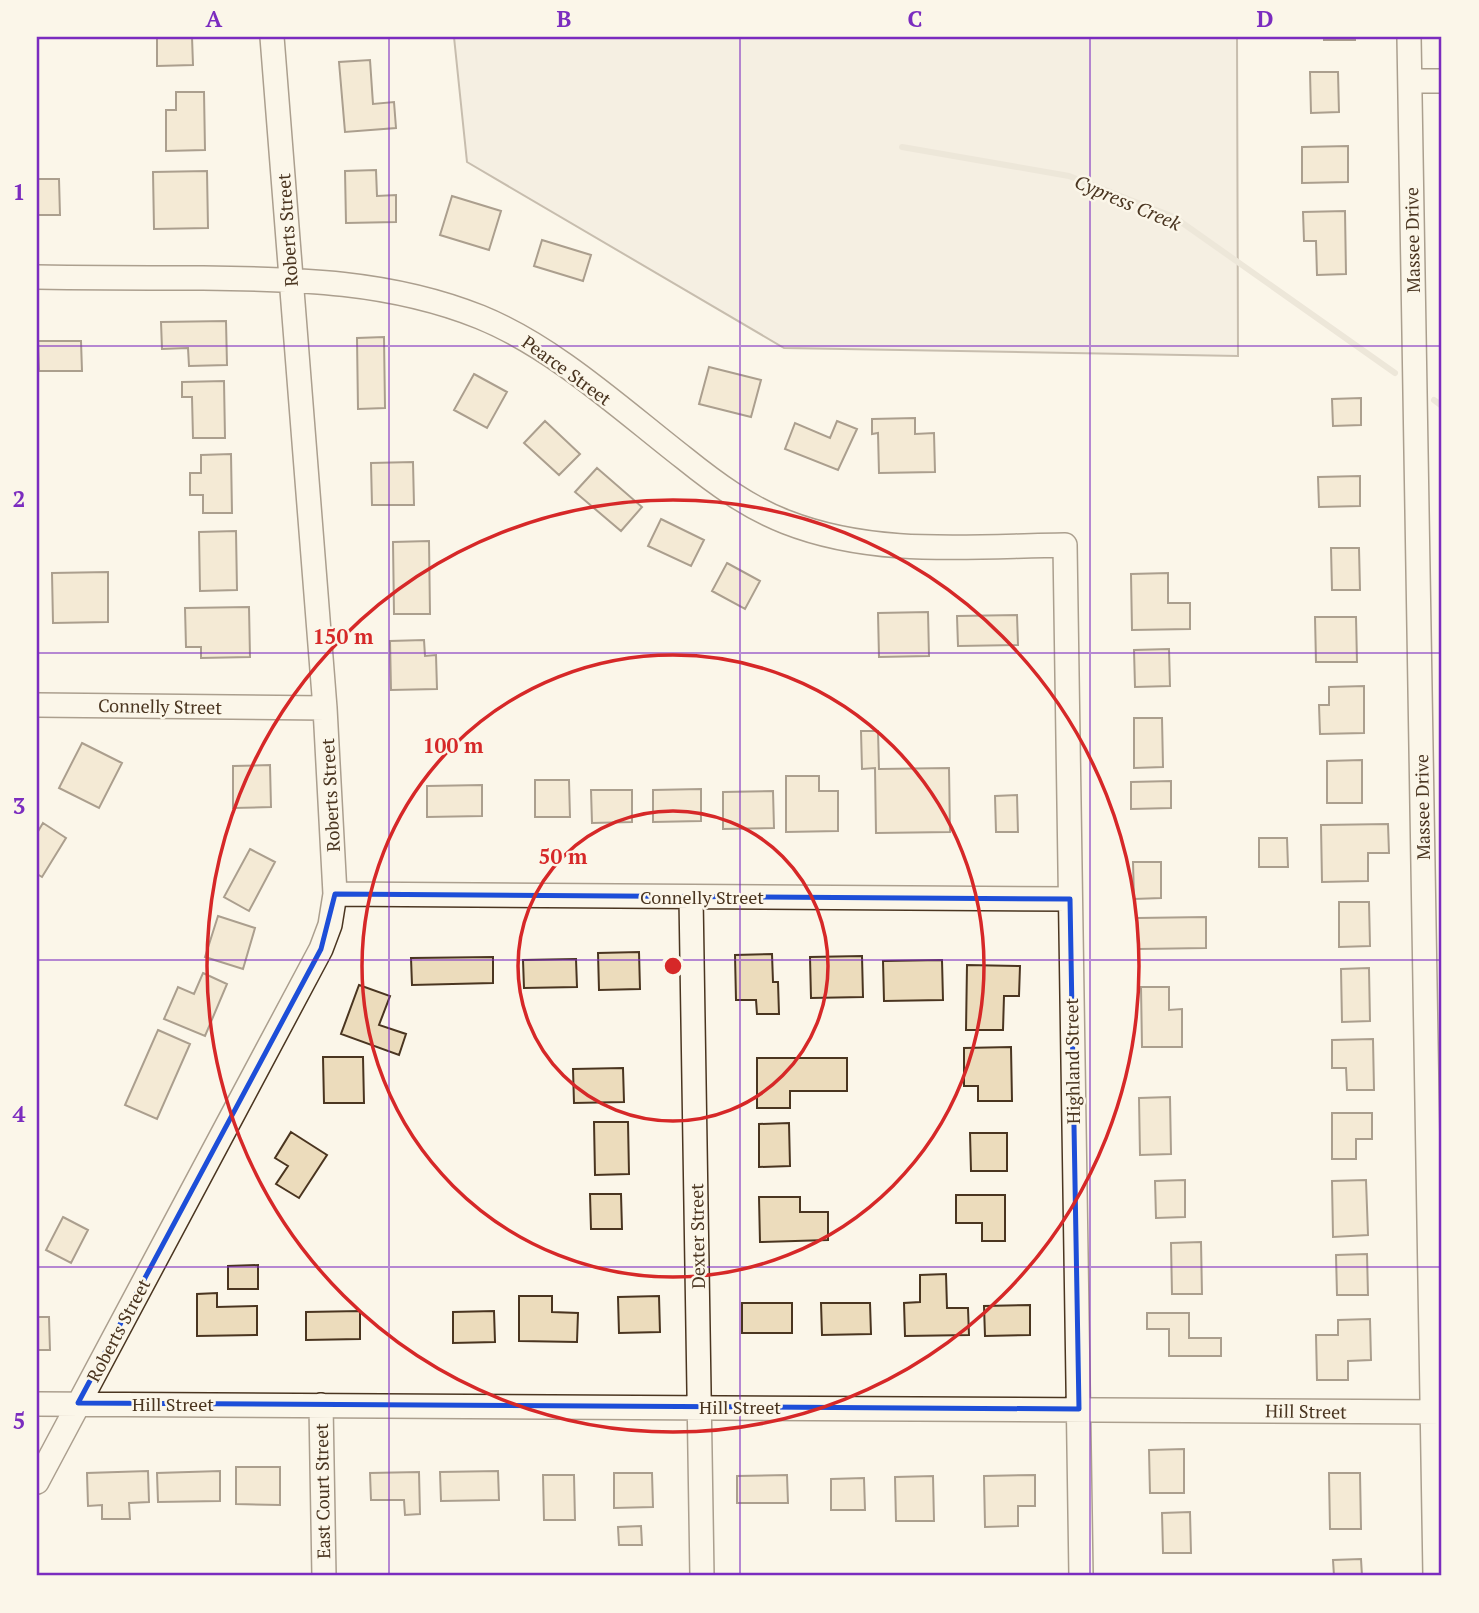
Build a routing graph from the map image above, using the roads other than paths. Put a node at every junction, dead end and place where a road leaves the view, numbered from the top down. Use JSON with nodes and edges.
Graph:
{"nodes":[{"id":1,"x":272,"y":37,"type":"edge"},
{"id":2,"x":1409,"y":37,"type":"edge"},
{"id":3,"x":1410,"y":81,"type":"junction"},
{"id":4,"x":1442,"y":81,"type":"edge"},
{"id":5,"x":37,"y":277,"type":"edge"},
{"id":6,"x":291,"y":279,"type":"junction"},
{"id":7,"x":1065,"y":545,"type":"joint"},
{"id":8,"x":325,"y":708,"type":"junction"},
{"id":9,"x":39,"y":709,"type":"edge"},
{"id":10,"x":335,"y":894,"type":"junction"},
{"id":11,"x":691,"y":897,"type":"junction"},
{"id":12,"x":1070,"y":899,"type":"junction"},
{"id":13,"x":79,"y":1403,"type":"junction"},
{"id":14,"x":37,"y":1404,"type":"edge"},
{"id":15,"x":321,"y":1405,"type":"junction"},
{"id":16,"x":700,"y":1406,"type":"junction"},
{"id":17,"x":1079,"y":1409,"type":"junction"},
{"id":18,"x":1437,"y":1412,"type":"edge"},
{"id":19,"x":37,"y":1482,"type":"edge"},
{"id":20,"x":324,"y":1576,"type":"edge"},
{"id":21,"x":702,"y":1576,"type":"edge"},
{"id":22,"x":1081,"y":1576,"type":"edge"},
{"id":23,"x":1435,"y":1576,"type":"edge"}],
"edges":[{"from":1,"to":6,"type":"street","name":"Roberts Street"},
{"from":2,"to":3,"type":"street","name":"Massee Drive"},
{"from":3,"to":4,"type":"street"},
{"from":3,"to":18,"type":"street","name":"Massee Drive"},
{"from":5,"to":6,"type":"street","name":"Pearce Street"},
{"from":6,"to":7,"type":"street","name":"Pearce Street"},
{"from":6,"to":8,"type":"street","name":"Roberts Street"},
{"from":7,"to":12,"type":"street","name":"Highland Street"},
{"from":8,"to":9,"type":"street","name":"Connelly Street"},
{"from":8,"to":10,"type":"street","name":"Roberts Street"},
{"from":10,"to":11,"type":"street","name":"Connelly Street"},
{"from":10,"to":13,"type":"street","name":"Roberts Street"},
{"from":11,"to":12,"type":"street","name":"Connelly Street"},
{"from":11,"to":16,"type":"street","name":"Dexter Street"},
{"from":12,"to":17,"type":"street","name":"Highland Street"},
{"from":13,"to":14,"type":"street","name":"Hill Street"},
{"from":13,"to":15,"type":"street","name":"Hill Street"},
{"from":13,"to":19,"type":"street","name":"Roberts Street"},
{"from":15,"to":16,"type":"street","name":"Hill Street"},
{"from":15,"to":20,"type":"street","name":"East Court Street"},
{"from":16,"to":17,"type":"street","name":"Hill Street"},
{"from":16,"to":21,"type":"street","name":"Dexter Street"},
{"from":17,"to":18,"type":"street","name":"Hill Street"},
{"from":17,"to":22,"type":"street","name":"Highland Street"},
{"from":18,"to":23,"type":"street","name":"Massee Drive"}]}
